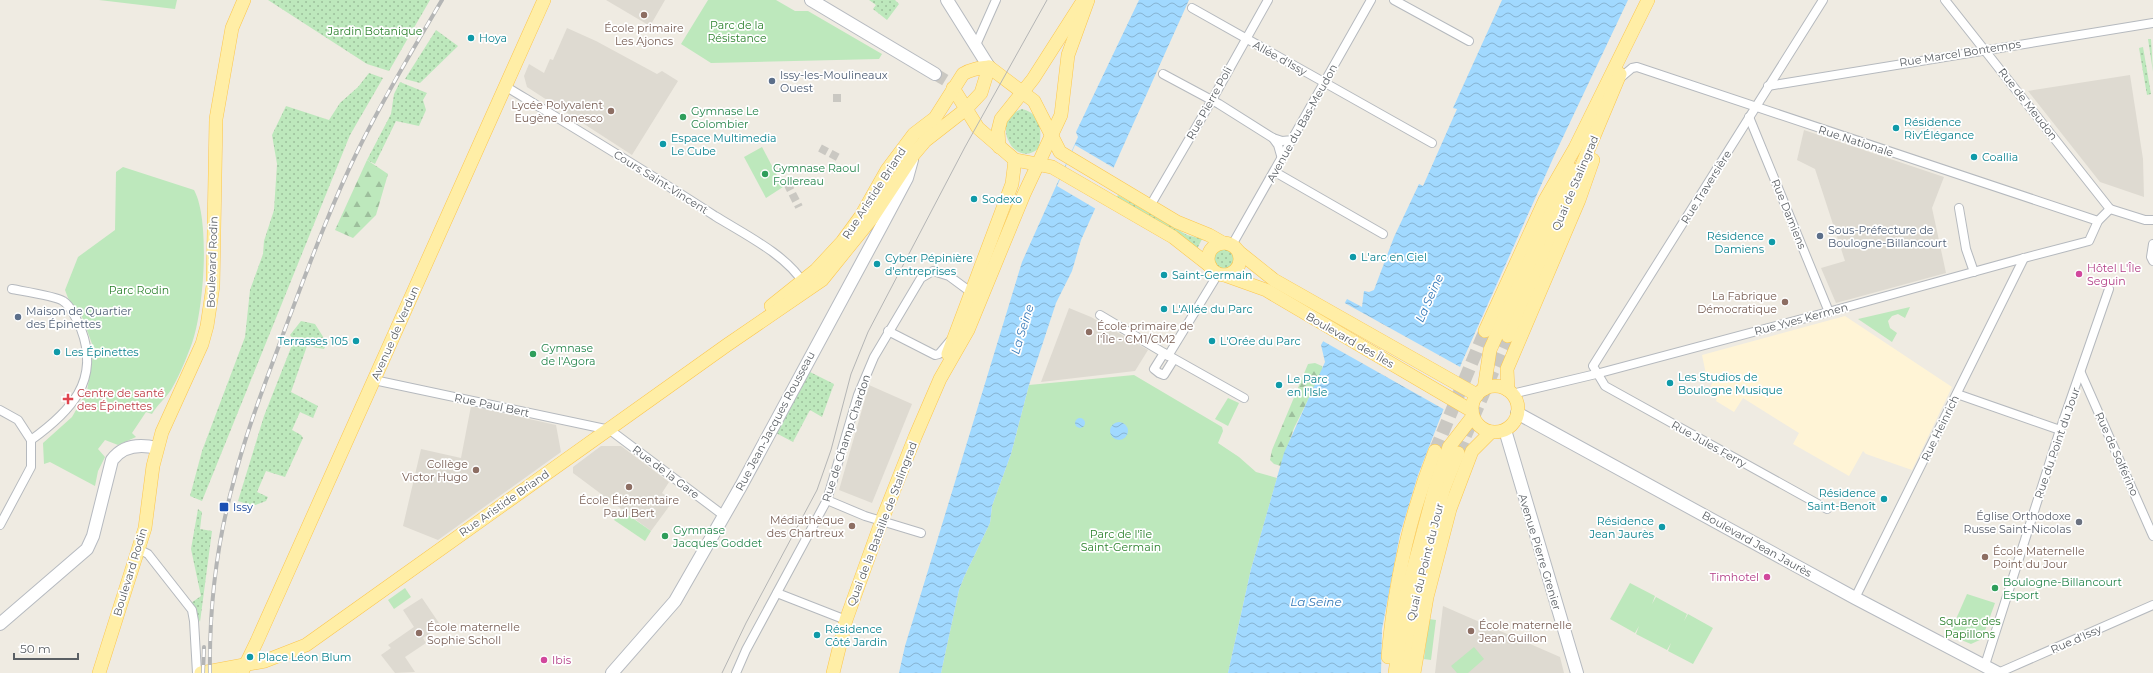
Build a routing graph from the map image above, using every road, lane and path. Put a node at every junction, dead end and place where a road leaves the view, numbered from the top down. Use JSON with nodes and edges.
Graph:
{"nodes":[{"id":1,"x":244,"y":0,"type":"edge"},
{"id":2,"x":253,"y":0,"type":"edge"},
{"id":3,"x":544,"y":0,"type":"edge"},
{"id":4,"x":811,"y":0,"type":"edge"},
{"id":5,"x":947,"y":0,"type":"edge"},
{"id":6,"x":996,"y":0,"type":"edge"},
{"id":7,"x":1083,"y":0,"type":"edge"},
{"id":8,"x":1088,"y":0,"type":"edge"},
{"id":9,"x":1268,"y":0,"type":"edge"},
{"id":10,"x":1371,"y":0,"type":"edge"},
{"id":11,"x":1394,"y":0,"type":"edge"},
{"id":12,"x":1648,"y":0,"type":"edge"},
{"id":13,"x":1823,"y":0,"type":"edge"},
{"id":14,"x":1945,"y":0,"type":"edge"},
{"id":15,"x":1192,"y":8,"type":"dead end"},
{"id":16,"x":2153,"y":23,"type":"edge"},
{"id":17,"x":1634,"y":27,"type":"junction"},
{"id":18,"x":1245,"y":39,"type":"junction"},
{"id":19,"x":1469,"y":40,"type":"dead end"},
{"id":20,"x":976,"y":45,"type":"junction"},
{"id":21,"x":229,"y":49,"type":"junction"},
{"id":22,"x":1984,"y":49,"type":"junction"},
{"id":23,"x":989,"y":67,"type":"junction"},
{"id":24,"x":935,"y":74,"type":"tunnel mouth"},
{"id":25,"x":1163,"y":74,"type":"dead end"},
{"id":26,"x":1618,"y":80,"type":"junction"},
{"id":27,"x":1324,"y":83,"type":"junction"},
{"id":28,"x":505,"y":86,"type":"junction"},
{"id":29,"x":952,"y":86,"type":"junction"},
{"id":30,"x":1768,"y":86,"type":"junction"},
{"id":31,"x":1022,"y":92,"type":"junction"},
{"id":32,"x":1212,"y":100,"type":"junction"},
{"id":33,"x":1755,"y":107,"type":"junction"},
{"id":34,"x":966,"y":109,"type":"junction"},
{"id":35,"x":1749,"y":117,"type":"junction"},
{"id":36,"x":1052,"y":136,"type":"junction"},
{"id":37,"x":1273,"y":138,"type":"junction"},
{"id":38,"x":1293,"y":140,"type":"junction"},
{"id":39,"x":1432,"y":143,"type":"dead end"},
{"id":40,"x":999,"y":147,"type":"junction"},
{"id":41,"x":914,"y":154,"type":"junction"},
{"id":42,"x":1014,"y":160,"type":"junction"},
{"id":43,"x":1282,"y":160,"type":"junction"},
{"id":44,"x":1038,"y":165,"type":"junction"},
{"id":45,"x":1275,"y":172,"type":"junction"},
{"id":46,"x":1150,"y":206,"type":"junction"},
{"id":47,"x":1959,"y":208,"type":"dead end"},
{"id":48,"x":2110,"y":208,"type":"junction"},
{"id":49,"x":2098,"y":220,"type":"junction"},
{"id":50,"x":2153,"y":220,"type":"edge"},
{"id":51,"x":1384,"y":234,"type":"dead end"},
{"id":52,"x":2153,"y":244,"type":"edge"},
{"id":53,"x":1231,"y":246,"type":"junction"},
{"id":54,"x":2024,"y":258,"type":"junction"},
{"id":55,"x":2153,"y":261,"type":"edge"},
{"id":56,"x":1217,"y":272,"type":"junction"},
{"id":57,"x":1974,"y":272,"type":"junction"},
{"id":58,"x":805,"y":286,"type":"junction"},
{"id":59,"x":12,"y":289,"type":"dead end"},
{"id":60,"x":2109,"y":289,"type":"dead end"},
{"id":61,"x":972,"y":292,"type":"junction"},
{"id":62,"x":1829,"y":312,"type":"junction"},
{"id":63,"x":1100,"y":315,"type":"dead end"},
{"id":64,"x":888,"y":331,"type":"junction"},
{"id":65,"x":1502,"y":336,"type":"junction"},
{"id":66,"x":953,"y":337,"type":"junction"},
{"id":67,"x":1169,"y":356,"type":"junction"},
{"id":68,"x":2081,"y":373,"type":"junction"},
{"id":69,"x":1596,"y":374,"type":"junction"},
{"id":70,"x":940,"y":379,"type":"junction"},
{"id":71,"x":374,"y":380,"type":"junction"},
{"id":72,"x":1480,"y":392,"type":"junction"},
{"id":73,"x":1510,"y":392,"type":"junction"},
{"id":74,"x":1957,"y":394,"type":"junction"},
{"id":75,"x":1244,"y":398,"type":"dead end"},
{"id":76,"x":1,"y":412,"type":"edge"},
{"id":77,"x":1472,"y":413,"type":"junction"},
{"id":78,"x":1518,"y":413,"type":"junction"},
{"id":79,"x":610,"y":430,"type":"junction"},
{"id":80,"x":1505,"y":430,"type":"junction"},
{"id":81,"x":2060,"y":430,"type":"junction"},
{"id":82,"x":1491,"y":432,"type":"junction"},
{"id":83,"x":31,"y":440,"type":"junction"},
{"id":84,"x":156,"y":448,"type":"junction"},
{"id":85,"x":1435,"y":451,"type":"tunnel mouth"},
{"id":86,"x":1459,"y":452,"type":"junction"},
{"id":87,"x":827,"y":500,"type":"junction"},
{"id":88,"x":1827,"y":509,"type":"dead end"},
{"id":89,"x":724,"y":515,"type":"junction"},
{"id":90,"x":882,"y":520,"type":"junction"},
{"id":91,"x":0,"y":525,"type":"edge"},
{"id":92,"x":921,"y":533,"type":"dead end"},
{"id":93,"x":2153,"y":536,"type":"edge"},
{"id":94,"x":138,"y":549,"type":"junction"},
{"id":95,"x":777,"y":593,"type":"junction"},
{"id":96,"x":1855,"y":598,"type":"junction"},
{"id":97,"x":2153,"y":605,"type":"edge"},
{"id":98,"x":846,"y":620,"type":"junction"},
{"id":99,"x":0,"y":624,"type":"edge"},
{"id":100,"x":241,"y":670,"type":"edge"},
{"id":101,"x":223,"y":671,"type":"edge"},
{"id":102,"x":1992,"y":671,"type":"edge"},
{"id":103,"x":99,"y":673,"type":"edge"},
{"id":104,"x":197,"y":673,"type":"edge"},
{"id":105,"x":201,"y":673,"type":"edge"},
{"id":106,"x":612,"y":673,"type":"edge"},
{"id":107,"x":736,"y":673,"type":"edge"},
{"id":108,"x":833,"y":673,"type":"edge"},
{"id":109,"x":1387,"y":673,"type":"edge"},
{"id":110,"x":1395,"y":673,"type":"edge"},
{"id":111,"x":1404,"y":673,"type":"edge"},
{"id":112,"x":1414,"y":673,"type":"edge"},
{"id":113,"x":1577,"y":673,"type":"edge"}],
"edges":[{"from":1,"to":21,"type":"main road","name":"Boulevard Rodin"},
{"from":2,"to":21,"type":"main road","name":"Boulevard Rodin"},
{"from":3,"to":28,"type":"main road","name":"Avenue de Verdun"},
{"from":4,"to":24,"type":"street"},
{"from":5,"to":20,"type":"street"},
{"from":6,"to":20,"type":"street"},
{"from":7,"to":31,"type":"main road"},
{"from":8,"to":36,"type":"main road"},
{"from":9,"to":18,"type":"street","name":"Rue Pierre Poli"},
{"from":10,"to":27,"type":"street","name":"Avenue du Bas-Meudon"},
{"from":11,"to":19,"type":"street"},
{"from":12,"to":17,"type":"main road","name":"Quai de Stalingrad"},
{"from":13,"to":30,"type":"street","name":"Rue Traversière"},
{"from":14,"to":22,"type":"street","name":"Rue de Meudon"},
{"from":15,"to":18,"type":"street","name":"Allée d'Issy"},
{"from":16,"to":22,"type":"street","name":"Rue Marcel Bontemps"},
{"from":17,"to":26,"type":"main road","name":"Quai de Stalingrad"},
{"from":17,"to":65,"type":"main road","name":"Quai de Stalingrad"},
{"from":18,"to":27,"type":"street","name":"Allée d'Issy"},
{"from":18,"to":32,"type":"street","name":"Rue Pierre Poli"},
{"from":20,"to":23,"type":"street"},
{"from":21,"to":84,"type":"main road","name":"Boulevard Rodin"},
{"from":22,"to":30,"type":"street","name":"Rue Marcel Bontemps"},
{"from":22,"to":48,"type":"street","name":"Rue de Meudon"},
{"from":23,"to":29,"type":"main road","name":"Rue Aristide Briand"},
{"from":23,"to":31,"type":"main road"},
{"from":23,"to":34,"type":"main road","name":"Rue Aristide Briand"},
{"from":25,"to":32,"type":"street"},
{"from":26,"to":33,"type":"street","name":"Rue Nationale"},
{"from":26,"to":65,"type":"main road","name":"Quai de Stalingrad"},
{"from":27,"to":38,"type":"street","name":"Avenue du Bas-Meudon"},
{"from":27,"to":39,"type":"street","name":"Allée d'Issy"},
{"from":28,"to":58,"type":"street","name":"Cours Saint-Vincent"},
{"from":28,"to":71,"type":"main road","name":"Avenue de Verdun"},
{"from":29,"to":34,"type":"main road"},
{"from":29,"to":58,"type":"main road","name":"Rue Aristide Briand"},
{"from":30,"to":33,"type":"street","name":"Rue Traversière"},
{"from":31,"to":36,"type":"main road"},
{"from":31,"to":40,"type":"main road"},
{"from":32,"to":37,"type":"street"},
{"from":32,"to":46,"type":"street","name":"Rue Pierre Poli"},
{"from":33,"to":35,"type":"street","name":"Rue Traversière"},
{"from":33,"to":49,"type":"street","name":"Rue Nationale"},
{"from":34,"to":40,"type":"main road"},
{"from":34,"to":41,"type":"main road","name":"Rue Aristide Briand"},
{"from":35,"to":62,"type":"street","name":"Rue Damiens"},
{"from":35,"to":69,"type":"street","name":"Rue Traversière"},
{"from":36,"to":44,"type":"main road"},
{"from":36,"to":46,"type":"main road","name":"Boulevard des Îles"},
{"from":37,"to":38,"type":"street"},
{"from":37,"to":43,"type":"street"},
{"from":38,"to":43,"type":"street","name":"Avenue du Bas-Meudon"},
{"from":40,"to":42,"type":"main road"},
{"from":41,"to":58,"type":"main road","name":"Rue Aristide Briand"},
{"from":41,"to":89,"type":"street","name":"Rue Jean-Jacques Rousseau"},
{"from":42,"to":44,"type":"main road"},
{"from":42,"to":61,"type":"main road","name":"Quai de la Bataille de Stalingrad"},
{"from":43,"to":45,"type":"street","name":"Avenue du Bas-Meudon"},
{"from":44,"to":56,"type":"main road","name":"Boulevard des Îles"},
{"from":44,"to":70,"type":"main road","name":"Quai de la Bataille de Stalingrad"},
{"from":45,"to":51,"type":"street"},
{"from":45,"to":53,"type":"street","name":"Avenue du Bas-Meudon"},
{"from":46,"to":53,"type":"main road","name":"Boulevard des Îles"},
{"from":47,"to":57,"type":"street"},
{"from":48,"to":49,"type":"street"},
{"from":48,"to":50,"type":"street"},
{"from":49,"to":54,"type":"street","name":"Rue Yves Kermen"},
{"from":52,"to":55,"type":"street"},
{"from":53,"to":56,"type":"main road"},
{"from":53,"to":56,"type":"main road"},
{"from":53,"to":72,"type":"main road","name":"Boulevard des Îles"},
{"from":54,"to":57,"type":"street","name":"Rue Yves Kermen"},
{"from":54,"to":74,"type":"street","name":"Rue Heinrich"},
{"from":56,"to":67,"type":"street"},
{"from":56,"to":77,"type":"main road","name":"Boulevard des Îles"},
{"from":57,"to":62,"type":"street","name":"Rue Yves Kermen"},
{"from":58,"to":79,"type":"main road","name":"Rue Aristide Briand"},
{"from":59,"to":83,"type":"street"},
{"from":60,"to":68,"type":"street","name":"Rue du Point du Jour"},
{"from":61,"to":64,"type":"street","name":"Rue de Champ Chardon"},
{"from":61,"to":66,"type":"main road","name":"Quai de la Bataille de Stalingrad"},
{"from":62,"to":69,"type":"street","name":"Rue Yves Kermen"},
{"from":63,"to":67,"type":"street"},
{"from":64,"to":66,"type":"street"},
{"from":64,"to":87,"type":"street","name":"Rue de Champ Chardon"},
{"from":65,"to":72,"type":"main road"},
{"from":65,"to":73,"type":"main road"},
{"from":66,"to":70,"type":"main road","name":"Quai de la Bataille de Stalingrad"},
{"from":67,"to":75,"type":"street"},
{"from":68,"to":81,"type":"street","name":"Rue du Point du Jour"},
{"from":68,"to":93,"type":"street","name":"Rue de Solférino"},
{"from":69,"to":73,"type":"street","name":"Rue Yves Kermen"},
{"from":69,"to":88,"type":"street","name":"Rue Jules Ferry"},
{"from":70,"to":90,"type":"main road","name":"Quai de la Bataille de Stalingrad"},
{"from":71,"to":79,"type":"street","name":"Rue Paul Bert"},
{"from":71,"to":100,"type":"main road","name":"Avenue de Verdun"},
{"from":72,"to":73,"type":"main road"},
{"from":72,"to":77,"type":"main road"},
{"from":73,"to":78,"type":"main road"},
{"from":74,"to":81,"type":"street"},
{"from":74,"to":96,"type":"street","name":"Rue Heinrich"},
{"from":76,"to":83,"type":"street"},
{"from":77,"to":82,"type":"main road"},
{"from":77,"to":86,"type":"main road"},
{"from":78,"to":80,"type":"main road"},
{"from":78,"to":96,"type":"street","name":"Boulevard Jean Jaurès"},
{"from":79,"to":89,"type":"street","name":"Rue de la Gare"},
{"from":79,"to":100,"type":"main road","name":"Rue Aristide Briand"},
{"from":80,"to":82,"type":"main road"},
{"from":80,"to":113,"type":"street","name":"Avenue Pierre Grenier"},
{"from":81,"to":102,"type":"street","name":"Rue du Point du Jour"},
{"from":82,"to":86,"type":"main road"},
{"from":83,"to":91,"type":"street"},
{"from":84,"to":94,"type":"main road","name":"Boulevard Rodin"},
{"from":84,"to":99,"type":"street"},
{"from":85,"to":109,"type":"main road"},
{"from":86,"to":110,"type":"main road"},
{"from":86,"to":111,"type":"main road","name":"Quai du Point du Jour"},
{"from":86,"to":112,"type":"main road"},
{"from":87,"to":90,"type":"street"},
{"from":87,"to":95,"type":"street","name":"Rue de Champ Chardon"},
{"from":89,"to":106,"type":"street","name":"Rue Jean-Jacques Rousseau"},
{"from":90,"to":92,"type":"street"},
{"from":90,"to":98,"type":"main road","name":"Quai de la Bataille de Stalingrad"},
{"from":94,"to":103,"type":"main road","name":"Boulevard Rodin"},
{"from":94,"to":104,"type":"street"},
{"from":95,"to":98,"type":"street"},
{"from":95,"to":107,"type":"street","name":"Rue de Champ Chardon"},
{"from":96,"to":102,"type":"street","name":"Boulevard Jean Jaurès"},
{"from":97,"to":102,"type":"street","name":"Rue d'Issy"},
{"from":98,"to":108,"type":"main road","name":"Quai de la Bataille de Stalingrad"},
{"from":100,"to":101,"type":"main road","name":"Rue Aristide Briand"},
{"from":101,"to":105,"type":"main road","name":"Rue Aristide Briand"}]}
